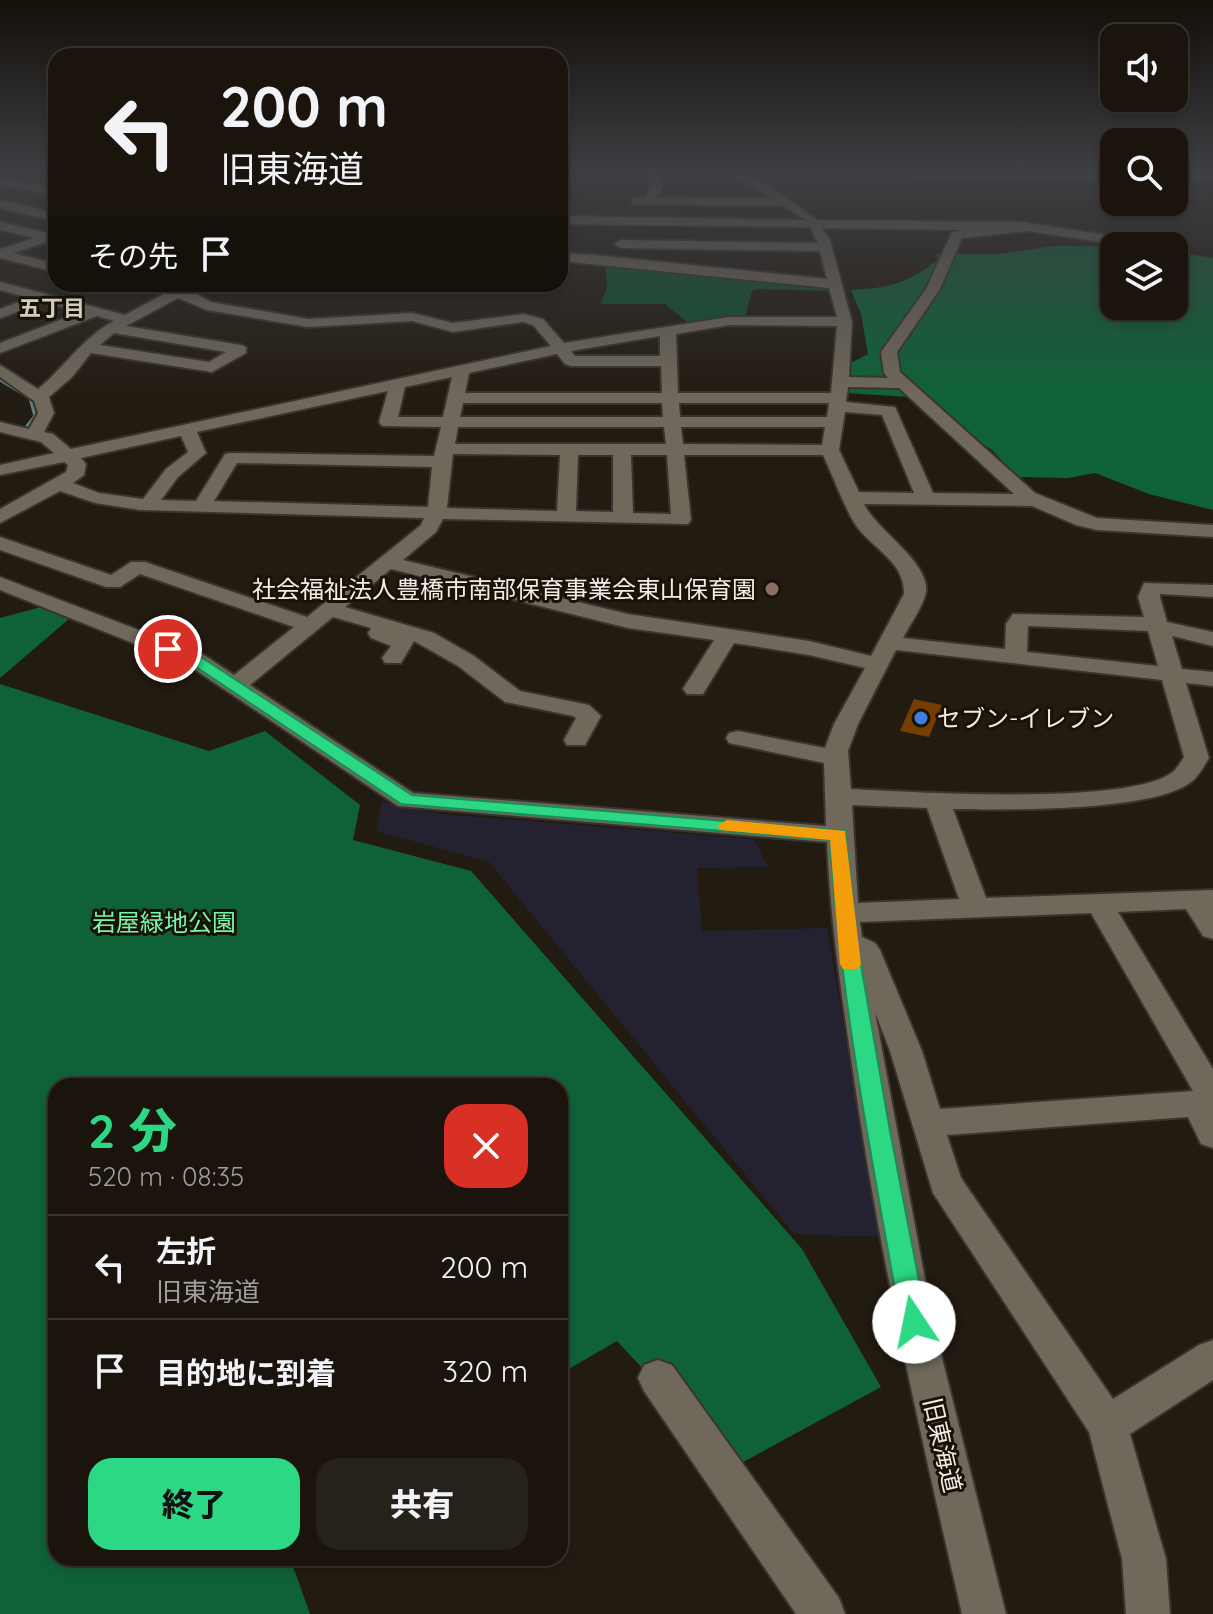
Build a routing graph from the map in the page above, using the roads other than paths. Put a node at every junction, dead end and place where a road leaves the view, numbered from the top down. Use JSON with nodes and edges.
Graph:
{"nodes":[{"id":1,"x":24,"y":246,"type":"edge"},
{"id":2,"x":621,"y":246,"type":"edge"},
{"id":3,"x":780,"y":246,"type":"edge"},
{"id":4,"x":952,"y":246,"type":"edge"},
{"id":5,"x":826,"y":247,"type":"joint"},
{"id":6,"x":0,"y":254,"type":"edge"},
{"id":7,"x":568,"y":258,"type":"edge"},
{"id":8,"x":620,"y":262,"type":"junction"},
{"id":9,"x":48,"y":266,"type":"edge"},
{"id":10,"x":835,"y":284,"type":"junction"},
{"id":11,"x":0,"y":286,"type":"edge"},
{"id":12,"x":178,"y":292,"type":"joint"},
{"id":13,"x":44,"y":298,"type":"junction"},
{"id":14,"x":97,"y":311,"type":"junction"},
{"id":15,"x":0,"y":314,"type":"edge"},
{"id":16,"x":845,"y":322,"type":"junction"},
{"id":17,"x":118,"y":323,"type":"junction"},
{"id":18,"x":668,"y":330,"type":"junction"},
{"id":19,"x":28,"y":337,"type":"junction"},
{"id":20,"x":0,"y":348,"type":"edge"},
{"id":21,"x":74,"y":348,"type":"junction"},
{"id":22,"x":559,"y":349,"type":"junction"},
{"id":23,"x":667,"y":361,"type":"junction"},
{"id":24,"x":0,"y":370,"type":"edge"},
{"id":25,"x":398,"y":383,"type":"junction"},
{"id":26,"x":900,"y":383,"type":"junction"},
{"id":27,"x":459,"y":384,"type":"junction"},
{"id":28,"x":0,"y":390,"type":"edge"},
{"id":29,"x":668,"y":391,"type":"junction"},
{"id":30,"x":39,"y":397,"type":"junction"},
{"id":31,"x":837,"y":399,"type":"junction"},
{"id":32,"x":13,"y":419,"type":"edge"},
{"id":33,"x":673,"y":422,"type":"junction"},
{"id":34,"x":451,"y":423,"type":"junction"},
{"id":35,"x":187,"y":428,"type":"junction"},
{"id":36,"x":34,"y":435,"type":"junction"},
{"id":37,"x":569,"y":449,"type":"junction"},
{"id":38,"x":622,"y":449,"type":"junction"},
{"id":39,"x":677,"y":449,"type":"junction"},
{"id":40,"x":830,"y":450,"type":"junction"},
{"id":41,"x":67,"y":453,"type":"junction"},
{"id":42,"x":444,"y":456,"type":"junction"},
{"id":43,"x":0,"y":470,"type":"edge"},
{"id":44,"x":62,"y":485,"type":"junction"},
{"id":45,"x":852,"y":498,"type":"junction"},
{"id":46,"x":926,"y":499,"type":"junction"},
{"id":47,"x":1034,"y":500,"type":"junction"},
{"id":48,"x":152,"y":505,"type":"junction"},
{"id":49,"x":202,"y":506,"type":"junction"},
{"id":50,"x":437,"y":511,"type":"junction"},
{"id":51,"x":566,"y":516,"type":"junction"},
{"id":52,"x":0,"y":517,"type":"edge"},
{"id":53,"x":623,"y":518,"type":"junction"},
{"id":54,"x":1213,"y":531,"type":"edge"},
{"id":55,"x":0,"y":543,"type":"edge"},
{"id":56,"x":387,"y":562,"type":"junction"},
{"id":57,"x":0,"y":583,"type":"edge"},
{"id":58,"x":1213,"y":591,"type":"edge"},
{"id":59,"x":320,"y":616,"type":"junction"},
{"id":60,"x":1157,"y":627,"type":"junction"},
{"id":61,"x":728,"y":636,"type":"junction"},
{"id":62,"x":1213,"y":639,"type":"edge"},
{"id":63,"x":889,"y":643,"type":"junction"},
{"id":64,"x":393,"y":658,"type":"dead end"},
{"id":65,"x":1016,"y":658,"type":"junction"},
{"id":66,"x":878,"y":664,"type":"junction"},
{"id":67,"x":1170,"y":674,"type":"junction"},
{"id":68,"x":1213,"y":679,"type":"edge"},
{"id":69,"x":235,"y":686,"type":"junction"},
{"id":70,"x":695,"y":689,"type":"dead end"},
{"id":71,"x":738,"y":738,"type":"dead end"},
{"id":72,"x":576,"y":740,"type":"dead end"},
{"id":73,"x":836,"y":758,"type":"junction"},
{"id":74,"x":1205,"y":759,"type":"edge"},
{"id":75,"x":838,"y":796,"type":"junction"},
{"id":76,"x":937,"y":800,"type":"junction"},
{"id":77,"x":839,"y":835,"type":"junction"},
{"id":78,"x":1203,"y":899,"type":"edge"},
{"id":79,"x":1100,"y":905,"type":"junction"},
{"id":80,"x":976,"y":908,"type":"junction"},
{"id":81,"x":845,"y":928,"type":"junction"},
{"id":82,"x":1213,"y":929,"type":"edge"},
{"id":83,"x":1208,"y":1101,"type":"edge"},
{"id":84,"x":927,"y":1123,"type":"junction"},
{"id":85,"x":1213,"y":1135,"type":"edge"},
{"id":86,"x":1213,"y":1358,"type":"edge"},
{"id":87,"x":658,"y":1378,"type":"dead end"},
{"id":88,"x":1107,"y":1426,"type":"junction"},
{"id":89,"x":823,"y":1614,"type":"edge"},
{"id":90,"x":984,"y":1614,"type":"edge"},
{"id":91,"x":1148,"y":1614,"type":"edge"}],
"edges":[{"from":1,"to":6,"type":"street"},
{"from":2,"to":8,"type":"street"},
{"from":3,"to":5,"type":"street"},
{"from":4,"to":26,"type":"street"},
{"from":5,"to":10,"type":"street"},
{"from":6,"to":9,"type":"street"},
{"from":7,"to":8,"type":"street"},
{"from":8,"to":10,"type":"street"},
{"from":10,"to":16,"type":"street"},
{"from":11,"to":13,"type":"street"},
{"from":12,"to":17,"type":"street"},
{"from":12,"to":22,"type":"street"},
{"from":13,"to":14,"type":"street"},
{"from":13,"to":15,"type":"street"},
{"from":14,"to":17,"type":"street"},
{"from":14,"to":19,"type":"street"},
{"from":16,"to":18,"type":"street"},
{"from":16,"to":31,"type":"street"},
{"from":17,"to":21,"type":"street"},
{"from":17,"to":21,"type":"street"},
{"from":18,"to":22,"type":"street"},
{"from":18,"to":23,"type":"street"},
{"from":19,"to":20,"type":"street"},
{"from":19,"to":21,"type":"street"},
{"from":21,"to":30,"type":"street"},
{"from":22,"to":23,"type":"street"},
{"from":22,"to":27,"type":"street"},
{"from":23,"to":29,"type":"street"},
{"from":24,"to":30,"type":"street"},
{"from":25,"to":27,"type":"street"},
{"from":25,"to":34,"type":"street"},
{"from":25,"to":35,"type":"street"},
{"from":26,"to":31,"type":"street"},
{"from":26,"to":47,"type":"street"},
{"from":27,"to":29,"type":"street"},
{"from":27,"to":34,"type":"street"},
{"from":28,"to":32,"type":"street"},
{"from":29,"to":31,"type":"street"},
{"from":29,"to":33,"type":"street"},
{"from":30,"to":36,"type":"street"},
{"from":31,"to":33,"type":"street"},
{"from":31,"to":40,"type":"street"},
{"from":31,"to":46,"type":"street"},
{"from":32,"to":36,"type":"street"},
{"from":33,"to":34,"type":"street"},
{"from":33,"to":39,"type":"street"},
{"from":34,"to":42,"type":"street"},
{"from":35,"to":41,"type":"street"},
{"from":35,"to":48,"type":"street"},
{"from":36,"to":41,"type":"street"},
{"from":37,"to":38,"type":"street"},
{"from":37,"to":42,"type":"street"},
{"from":37,"to":51,"type":"street"},
{"from":38,"to":39,"type":"street"},
{"from":38,"to":53,"type":"street"},
{"from":39,"to":40,"type":"street"},
{"from":39,"to":53,"type":"street"},
{"from":40,"to":45,"type":"street"},
{"from":41,"to":43,"type":"street"},
{"from":41,"to":44,"type":"street"},
{"from":42,"to":49,"type":"street"},
{"from":42,"to":50,"type":"street"},
{"from":44,"to":48,"type":"street"},
{"from":44,"to":52,"type":"street"},
{"from":45,"to":46,"type":"street"},
{"from":45,"to":63,"type":"street"},
{"from":46,"to":47,"type":"street"},
{"from":47,"to":54,"type":"street"},
{"from":48,"to":49,"type":"street"},
{"from":49,"to":50,"type":"street"},
{"from":50,"to":51,"type":"street"},
{"from":50,"to":56,"type":"street"},
{"from":51,"to":53,"type":"street"},
{"from":55,"to":59,"type":"street"},
{"from":56,"to":59,"type":"street"},
{"from":56,"to":61,"type":"street"},
{"from":57,"to":69,"type":"street"},
{"from":58,"to":60,"type":"street"},
{"from":59,"to":64,"type":"street"},
{"from":59,"to":69,"type":"street"},
{"from":59,"to":72,"type":"street"},
{"from":60,"to":62,"type":"street"},
{"from":60,"to":65,"type":"street"},
{"from":60,"to":67,"type":"street"},
{"from":61,"to":66,"type":"street"},
{"from":61,"to":70,"type":"street"},
{"from":63,"to":65,"type":"street"},
{"from":63,"to":66,"type":"street"},
{"from":65,"to":67,"type":"street"},
{"from":66,"to":73,"type":"street"},
{"from":67,"to":68,"type":"street"},
{"from":67,"to":74,"type":"street"},
{"from":69,"to":77,"type":"street"},
{"from":71,"to":73,"type":"street"},
{"from":73,"to":75,"type":"street","name":"旧東海道"},
{"from":74,"to":76,"type":"street"},
{"from":75,"to":76,"type":"street"},
{"from":75,"to":77,"type":"street","name":"旧東海道"},
{"from":76,"to":80,"type":"street"},
{"from":77,"to":81,"type":"street","name":"旧東海道"},
{"from":78,"to":79,"type":"street"},
{"from":78,"to":82,"type":"street"},
{"from":79,"to":80,"type":"street"},
{"from":79,"to":83,"type":"street"},
{"from":80,"to":81,"type":"street"},
{"from":81,"to":84,"type":"street"},
{"from":81,"to":90,"type":"street","name":"旧東海道"},
{"from":83,"to":84,"type":"street"},
{"from":83,"to":85,"type":"street"},
{"from":84,"to":88,"type":"street"},
{"from":86,"to":88,"type":"street"},
{"from":87,"to":89,"type":"street"},
{"from":88,"to":91,"type":"street"}]}
